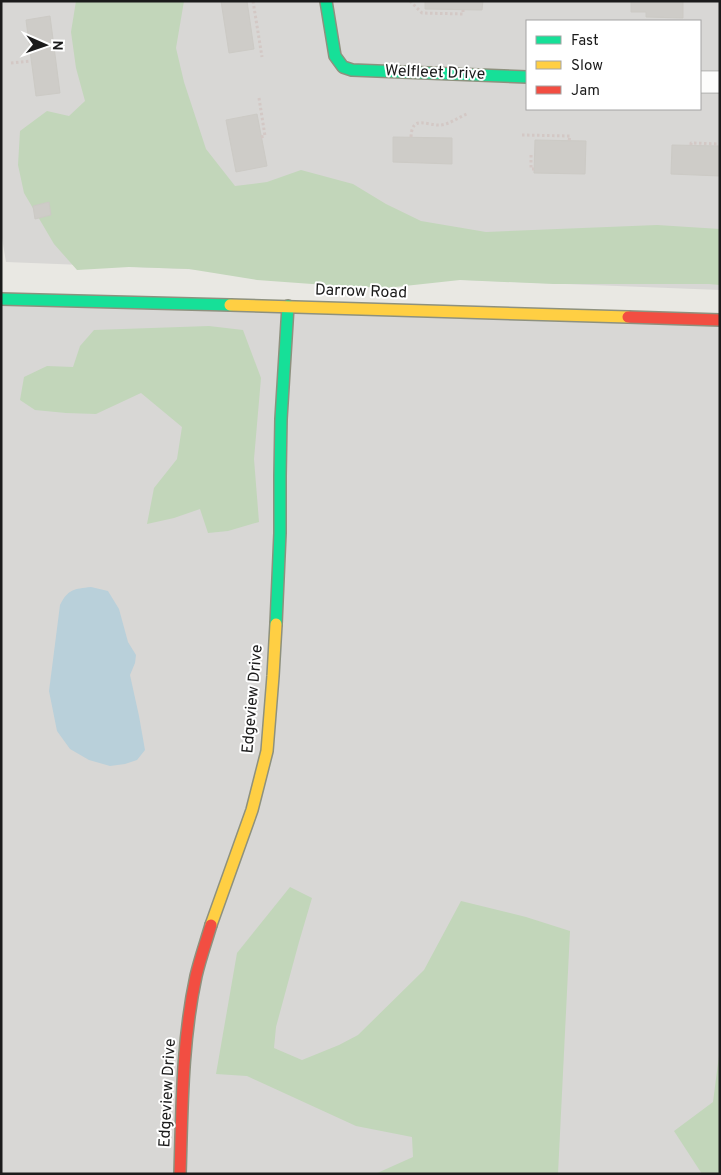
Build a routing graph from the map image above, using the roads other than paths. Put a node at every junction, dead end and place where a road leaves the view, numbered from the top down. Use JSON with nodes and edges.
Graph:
{"nodes":[{"id":1,"x":326,"y":1,"type":"edge"},
{"id":2,"x":526,"y":76,"type":"edge"},
{"id":3,"x":701,"y":82,"type":"edge"},
{"id":4,"x":720,"y":82,"type":"edge"},
{"id":5,"x":1,"y":298,"type":"edge"},
{"id":6,"x":288,"y":306,"type":"junction"},
{"id":7,"x":720,"y":320,"type":"edge"},
{"id":8,"x":180,"y":1174,"type":"edge"}],
"edges":[{"from":1,"to":2,"type":"street","name":"Welfleet Drive"},
{"from":3,"to":4,"type":"street"},
{"from":5,"to":6,"type":"street","name":"Darrow Road"},
{"from":6,"to":7,"type":"street","name":"Darrow Road"},
{"from":6,"to":8,"type":"street","name":"Edgeview Drive"}]}
